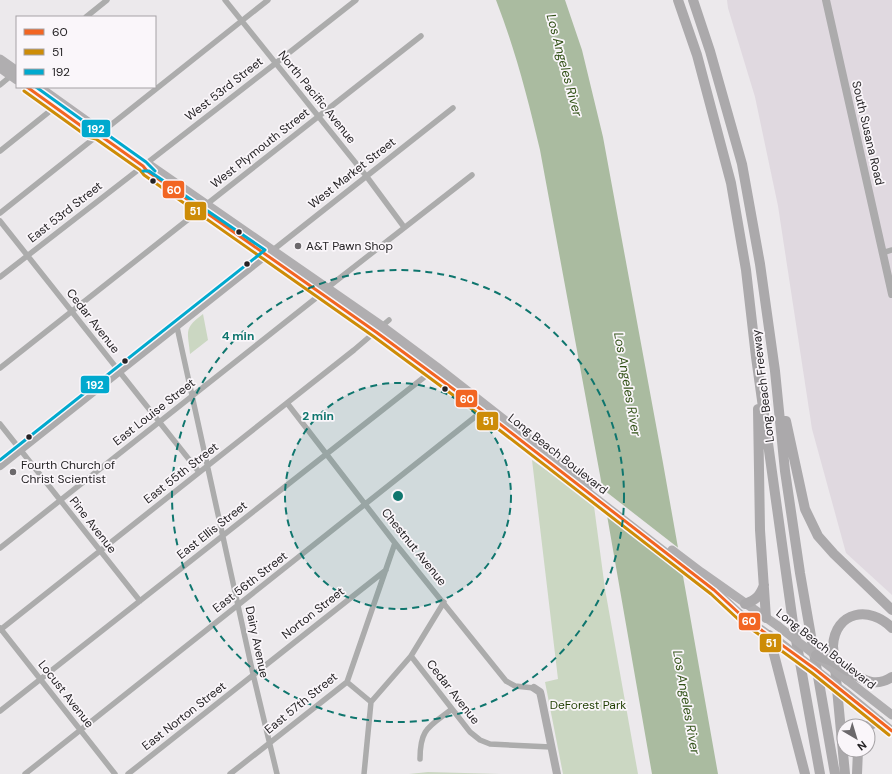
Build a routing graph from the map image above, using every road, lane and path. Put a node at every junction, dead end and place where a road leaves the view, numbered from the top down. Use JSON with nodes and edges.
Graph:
{"nodes":[{"id":1,"x":107,"y":0,"type":"edge"},
{"id":2,"x":225,"y":0,"type":"edge"},
{"id":3,"x":268,"y":0,"type":"edge"},
{"id":4,"x":356,"y":0,"type":"edge"},
{"id":5,"x":678,"y":0,"type":"edge"},
{"id":6,"x":693,"y":0,"type":"edge"},
{"id":7,"x":826,"y":0,"type":"edge"},
{"id":8,"x":87,"y":16,"type":"edge"},
{"id":9,"x":242,"y":21,"type":"junction"},
{"id":10,"x":421,"y":36,"type":"dead end"},
{"id":11,"x":0,"y":59,"type":"edge"},
{"id":12,"x":276,"y":64,"type":"junction"},
{"id":13,"x":0,"y":68,"type":"edge"},
{"id":14,"x":16,"y":75,"type":"edge"},
{"id":15,"x":0,"y":85,"type":"edge"},
{"id":16,"x":28,"y":88,"type":"edge"},
{"id":17,"x":40,"y":88,"type":"edge"},
{"id":18,"x":55,"y":107,"type":"junction"},
{"id":19,"x":453,"y":108,"type":"dead end"},
{"id":20,"x":318,"y":116,"type":"junction"},
{"id":21,"x":98,"y":134,"type":"junction"},
{"id":22,"x":0,"y":151,"type":"edge"},
{"id":23,"x":143,"y":166,"type":"junction"},
{"id":24,"x":472,"y":175,"type":"dead end"},
{"id":25,"x":367,"y":177,"type":"junction"},
{"id":26,"x":204,"y":207,"type":"junction"},
{"id":27,"x":0,"y":214,"type":"edge"},
{"id":28,"x":0,"y":220,"type":"edge"},
{"id":29,"x":404,"y":228,"type":"junction"},
{"id":30,"x":892,"y":250,"type":"edge"},
{"id":31,"x":269,"y":253,"type":"junction"},
{"id":32,"x":882,"y":253,"type":"junction"},
{"id":33,"x":27,"y":255,"type":"junction"},
{"id":34,"x":0,"y":276,"type":"edge"},
{"id":35,"x":324,"y":291,"type":"junction"},
{"id":36,"x":892,"y":294,"type":"edge"},
{"id":37,"x":72,"y":312,"type":"junction"},
{"id":38,"x":382,"y":326,"type":"junction"},
{"id":39,"x":177,"y":327,"type":"junction"},
{"id":40,"x":756,"y":357,"type":"junction"},
{"id":41,"x":0,"y":368,"type":"edge"},
{"id":42,"x":433,"y":370,"type":"junction"},
{"id":43,"x":776,"y":371,"type":"junction"},
{"id":44,"x":120,"y":372,"type":"junction"},
{"id":45,"x":192,"y":396,"type":"junction"},
{"id":46,"x":287,"y":403,"type":"junction"},
{"id":47,"x":486,"y":409,"type":"junction"},
{"id":48,"x":159,"y":422,"type":"junction"},
{"id":49,"x":0,"y":424,"type":"edge"},
{"id":50,"x":20,"y":450,"type":"junction"},
{"id":51,"x":326,"y":454,"type":"junction"},
{"id":52,"x":0,"y":466,"type":"edge"},
{"id":53,"x":207,"y":466,"type":"junction"},
{"id":54,"x":199,"y":472,"type":"junction"},
{"id":55,"x":60,"y":500,"type":"junction"},
{"id":56,"x":366,"y":505,"type":"junction"},
{"id":57,"x":223,"y":535,"type":"junction"},
{"id":58,"x":396,"y":543,"type":"junction"},
{"id":59,"x":0,"y":548,"type":"edge"},
{"id":60,"x":100,"y":551,"type":"junction"},
{"id":61,"x":386,"y":570,"type":"junction"},
{"id":62,"x":699,"y":575,"type":"junction"},
{"id":63,"x":764,"y":583,"type":"junction"},
{"id":64,"x":140,"y":601,"type":"junction"},
{"id":65,"x":444,"y":602,"type":"junction"},
{"id":66,"x":745,"y":604,"type":"junction"},
{"id":67,"x":238,"y":606,"type":"junction"},
{"id":68,"x":892,"y":610,"type":"edge"},
{"id":69,"x":766,"y":618,"type":"junction"},
{"id":70,"x":892,"y":628,"type":"edge"},
{"id":71,"x":0,"y":629,"type":"edge"},
{"id":72,"x":773,"y":638,"type":"junction"},
{"id":73,"x":816,"y":655,"type":"joint"},
{"id":74,"x":411,"y":656,"type":"junction"},
{"id":75,"x":253,"y":674,"type":"junction"},
{"id":76,"x":892,"y":677,"type":"edge"},
{"id":77,"x":40,"y":679,"type":"junction"},
{"id":78,"x":347,"y":682,"type":"junction"},
{"id":79,"x":847,"y":684,"type":"junction"},
{"id":80,"x":534,"y":688,"type":"joint"},
{"id":81,"x":371,"y":702,"type":"junction"},
{"id":82,"x":452,"y":709,"type":"junction"},
{"id":83,"x":0,"y":711,"type":"edge"},
{"id":84,"x":892,"y":715,"type":"edge"},
{"id":85,"x":879,"y":721,"type":"junction"},
{"id":86,"x":876,"y":722,"type":"edge"},
{"id":87,"x":80,"y":730,"type":"junction"},
{"id":88,"x":892,"y":731,"type":"edge"},
{"id":89,"x":269,"y":742,"type":"junction"},
{"id":90,"x":551,"y":747,"type":"junction"},
{"id":91,"x":857,"y":758,"type":"edge"},
{"id":92,"x":420,"y":759,"type":"dead end"},
{"id":93,"x":25,"y":774,"type":"edge"},
{"id":94,"x":115,"y":774,"type":"edge"},
{"id":95,"x":128,"y":774,"type":"edge"},
{"id":96,"x":230,"y":774,"type":"edge"},
{"id":97,"x":277,"y":774,"type":"edge"},
{"id":98,"x":364,"y":774,"type":"edge"},
{"id":99,"x":556,"y":774,"type":"edge"},
{"id":100,"x":805,"y":774,"type":"edge"},
{"id":101,"x":820,"y":774,"type":"edge"},
{"id":102,"x":835,"y":774,"type":"edge"},
{"id":103,"x":845,"y":774,"type":"edge"},
{"id":104,"x":856,"y":774,"type":"edge"}],
"edges":[{"from":1,"to":8,"type":"street"},
{"from":2,"to":9,"type":"street","name":"North Pacific Avenue"},
{"from":3,"to":9,"type":"street"},
{"from":4,"to":12,"type":"street","name":"West 53rd Street"},
{"from":5,"to":40,"type":"highway","name":"Long Beach Freeway"},
{"from":6,"to":43,"type":"highway","name":"Long Beach Freeway"},
{"from":7,"to":32,"type":"street","name":"South Susana Road"},
{"from":9,"to":12,"type":"street","name":"North Pacific Avenue"},
{"from":9,"to":21,"type":"street"},
{"from":10,"to":20,"type":"street","name":"West Plymouth Street"},
{"from":11,"to":14,"type":"main road"},
{"from":12,"to":20,"type":"street","name":"North Pacific Avenue"},
{"from":12,"to":23,"type":"street","name":"West 53rd Street"},
{"from":13,"to":14,"type":"main road"},
{"from":14,"to":15,"type":"street"},
{"from":16,"to":18,"type":"main road","name":"Long Beach Boulevard"},
{"from":17,"to":21,"type":"main road","name":"Long Beach Boulevard"},
{"from":18,"to":21,"type":"main road","name":"Long Beach Boulevard"},
{"from":18,"to":22,"type":"street"},
{"from":19,"to":25,"type":"street","name":"West Market Street"},
{"from":20,"to":25,"type":"street","name":"North Pacific Avenue"},
{"from":20,"to":26,"type":"street","name":"West Plymouth Street"},
{"from":21,"to":23,"type":"main road","name":"Long Beach Boulevard"},
{"from":21,"to":27,"type":"street"},
{"from":23,"to":26,"type":"main road","name":"Long Beach Boulevard"},
{"from":23,"to":33,"type":"street","name":"East 53rd Street"},
{"from":24,"to":29,"type":"street","name":"East Louise Street"},
{"from":25,"to":29,"type":"street","name":"North Pacific Avenue"},
{"from":25,"to":31,"type":"street","name":"West Market Street"},
{"from":26,"to":31,"type":"main road","name":"Long Beach Boulevard"},
{"from":26,"to":37,"type":"street","name":"West Plymouth Street"},
{"from":28,"to":33,"type":"street","name":"Cedar Avenue"},
{"from":29,"to":35,"type":"street","name":"East Louise Street"},
{"from":30,"to":32,"type":"street"},
{"from":31,"to":35,"type":"main road","name":"Long Beach Boulevard"},
{"from":31,"to":39,"type":"street"},
{"from":32,"to":36,"type":"street","name":"South Susana Road"},
{"from":33,"to":34,"type":"street","name":"East 53rd Street"},
{"from":33,"to":37,"type":"street","name":"Cedar Avenue"},
{"from":35,"to":38,"type":"main road","name":"Long Beach Boulevard"},
{"from":35,"to":45,"type":"street","name":"East Louise Street"},
{"from":37,"to":41,"type":"street","name":"West Plymouth Street"},
{"from":37,"to":44,"type":"street","name":"Cedar Avenue"},
{"from":38,"to":42,"type":"main road","name":"Long Beach Boulevard"},
{"from":38,"to":46,"type":"street","name":"East 55th Street"},
{"from":39,"to":44,"type":"street"},
{"from":39,"to":45,"type":"street","name":"Dairy Avenue"},
{"from":40,"to":63,"type":"highway"},
{"from":40,"to":101,"type":"highway","name":"Long Beach Freeway"},
{"from":42,"to":47,"type":"main road","name":"Long Beach Boulevard"},
{"from":42,"to":51,"type":"street","name":"East Ellis Street"},
{"from":43,"to":68,"type":"highway"},
{"from":43,"to":102,"type":"highway","name":"Long Beach Freeway"},
{"from":44,"to":48,"type":"street","name":"Cedar Avenue"},
{"from":44,"to":50,"type":"street"},
{"from":45,"to":48,"type":"street","name":"East Louise Street"},
{"from":45,"to":53,"type":"street","name":"Dairy Avenue"},
{"from":46,"to":51,"type":"street","name":"Chestnut Avenue"},
{"from":46,"to":53,"type":"street","name":"East 55th Street"},
{"from":47,"to":56,"type":"street","name":"East 56th Street"},
{"from":47,"to":62,"type":"main road","name":"Long Beach Boulevard"},
{"from":48,"to":54,"type":"street","name":"Cedar Avenue"},
{"from":48,"to":55,"type":"street","name":"East Louise Street"},
{"from":49,"to":50,"type":"street","name":"Pine Avenue"},
{"from":50,"to":52,"type":"street"},
{"from":50,"to":55,"type":"street","name":"Pine Avenue"},
{"from":51,"to":56,"type":"street","name":"Chestnut Avenue"},
{"from":51,"to":57,"type":"street","name":"East Ellis Street"},
{"from":53,"to":54,"type":"street","name":"East 55th Street"},
{"from":53,"to":57,"type":"street","name":"Dairy Avenue"},
{"from":54,"to":60,"type":"street","name":"East 55th Street"},
{"from":55,"to":59,"type":"street","name":"East Louise Street"},
{"from":55,"to":60,"type":"street","name":"Pine Avenue"},
{"from":56,"to":58,"type":"street","name":"Chestnut Avenue"},
{"from":56,"to":67,"type":"street","name":"East 56th Street"},
{"from":57,"to":64,"type":"street","name":"East Ellis Street"},
{"from":57,"to":67,"type":"street","name":"Dairy Avenue"},
{"from":58,"to":61,"type":"street","name":"East 57th Street"},
{"from":58,"to":65,"type":"street","name":"Chestnut Avenue"},
{"from":60,"to":64,"type":"street","name":"Pine Avenue"},
{"from":60,"to":71,"type":"street","name":"East 55th Street"},
{"from":61,"to":75,"type":"street","name":"Norton Street"},
{"from":61,"to":78,"type":"street","name":"East 57th Street"},
{"from":62,"to":66,"type":"main road","name":"Long Beach Boulevard"},
{"from":62,"to":72,"type":"main road","name":"Long Beach Boulevard"},
{"from":63,"to":66,"type":"highway"},
{"from":63,"to":69,"type":"highway"},
{"from":64,"to":77,"type":"street","name":"East Ellis Street"},
{"from":65,"to":74,"type":"street"},
{"from":65,"to":80,"type":"street","name":"Chestnut Avenue"},
{"from":66,"to":69,"type":"main road","name":"Long Beach Boulevard"},
{"from":67,"to":75,"type":"street","name":"Dairy Avenue"},
{"from":67,"to":87,"type":"street","name":"East 56th Street"},
{"from":69,"to":72,"type":"main road"},
{"from":69,"to":73,"type":"main road","name":"Long Beach Boulevard","bridge":true},
{"from":70,"to":103,"type":"highway"},
{"from":71,"to":77,"type":"street","name":"Locust Avenue"},
{"from":72,"to":79,"type":"main road","name":"Long Beach Boulevard","bridge":true},
{"from":72,"to":100,"type":"highway"},
{"from":73,"to":79,"type":"highway","bridge":true},
{"from":74,"to":81,"type":"street"},
{"from":74,"to":82,"type":"street","name":"Cedar Avenue"},
{"from":75,"to":89,"type":"street","name":"Dairy Avenue"},
{"from":75,"to":95,"type":"street","name":"East Norton Street"},
{"from":76,"to":79,"type":"highway"},
{"from":77,"to":83,"type":"street","name":"East Ellis Street"},
{"from":77,"to":87,"type":"street","name":"Locust Avenue"},
{"from":78,"to":81,"type":"street"},
{"from":78,"to":89,"type":"street","name":"East 57th Street"},
{"from":79,"to":84,"type":"main road","name":"Long Beach Boulevard"},
{"from":79,"to":85,"type":"main road","name":"Long Beach Boulevard"},
{"from":80,"to":90,"type":"street"},
{"from":81,"to":98,"type":"street"},
{"from":82,"to":90,"type":"street","name":"Cedar Avenue"},
{"from":82,"to":92,"type":"street"},
{"from":85,"to":86,"type":"highway"},
{"from":85,"to":88,"type":"main road","name":"Long Beach Boulevard"},
{"from":87,"to":93,"type":"street","name":"East 56th Street"},
{"from":87,"to":94,"type":"street","name":"Locust Avenue"},
{"from":89,"to":96,"type":"street","name":"East 57th Street"},
{"from":89,"to":97,"type":"street","name":"Dairy Avenue"},
{"from":90,"to":99,"type":"street"},
{"from":91,"to":104,"type":"highway"}]}
